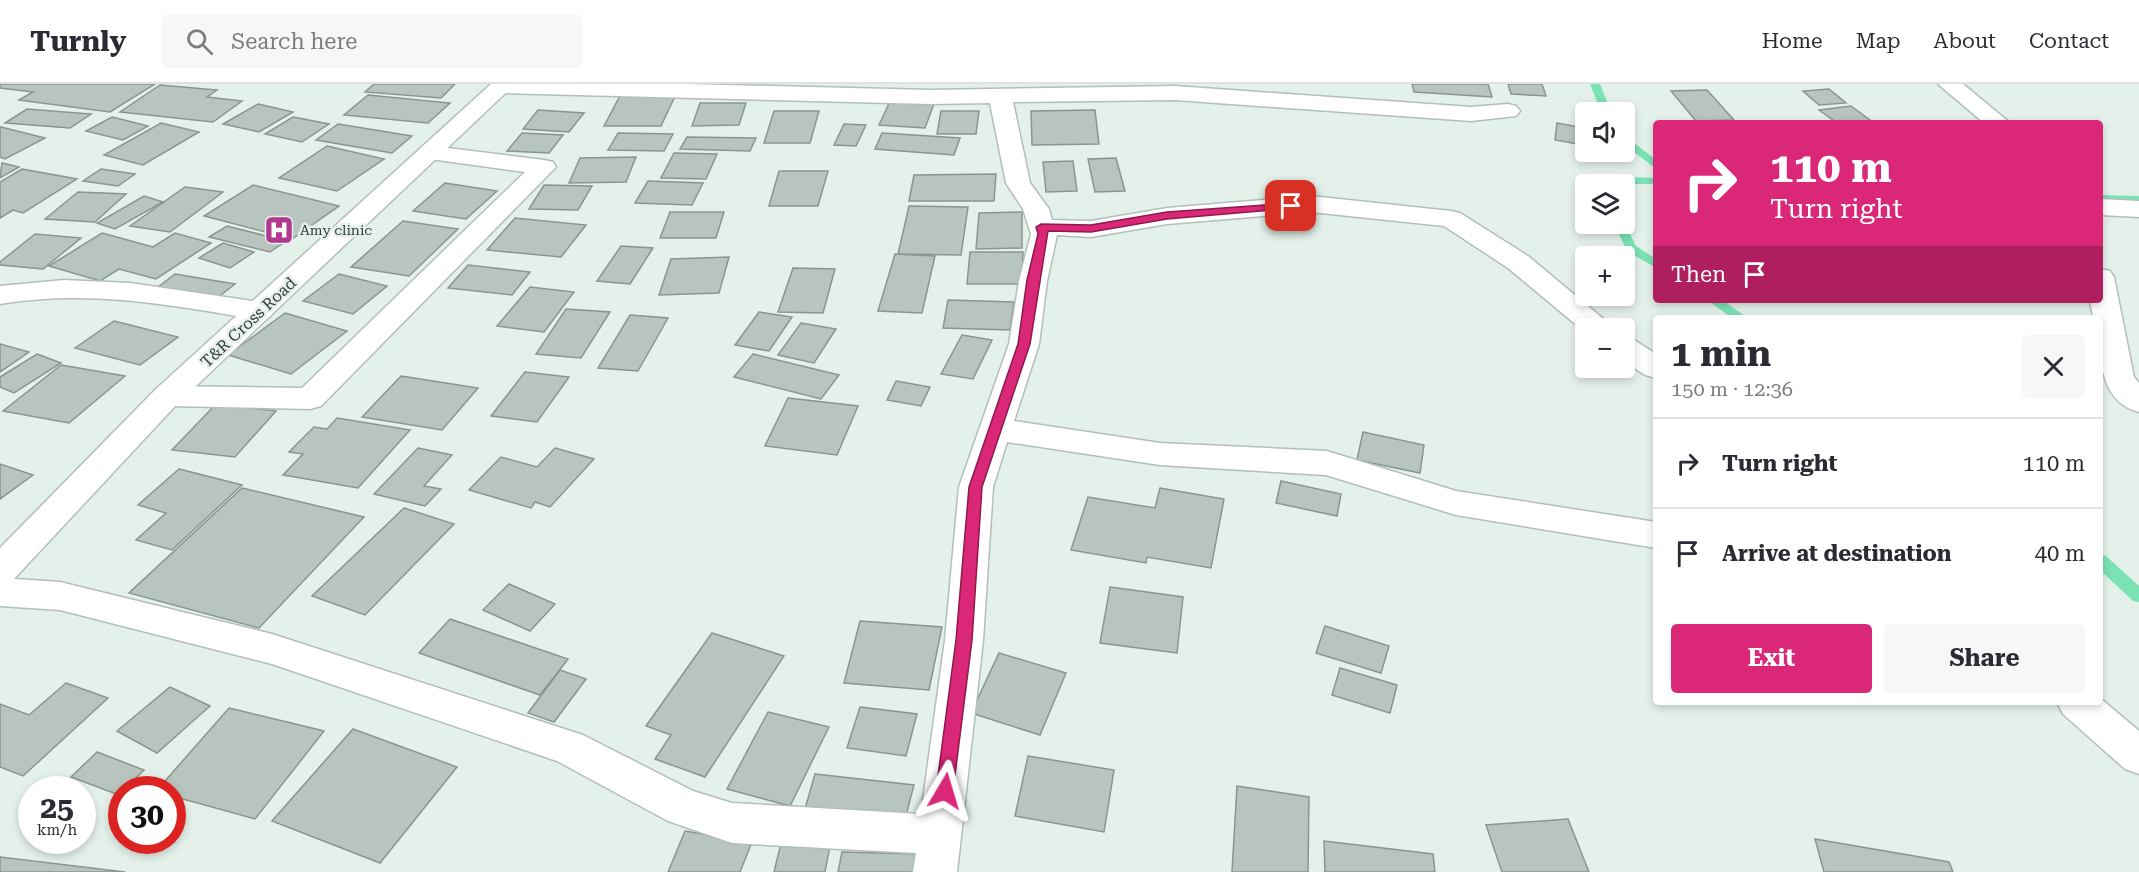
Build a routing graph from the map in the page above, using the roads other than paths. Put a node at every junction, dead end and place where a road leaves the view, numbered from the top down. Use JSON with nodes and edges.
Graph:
{"nodes":[{"id":1,"x":1950,"y":84,"type":"edge"},
{"id":2,"x":504,"y":85,"type":"edge"},
{"id":3,"x":1175,"y":89,"type":"edge"},
{"id":4,"x":931,"y":90,"type":"edge"},
{"id":5,"x":1000,"y":96,"type":"junction"},
{"id":6,"x":1508,"y":111,"type":"dead end"},
{"id":7,"x":1994,"y":120,"type":"edge"},
{"id":8,"x":432,"y":153,"type":"junction"},
{"id":9,"x":2103,"y":207,"type":"edge"},
{"id":10,"x":2139,"y":209,"type":"edge"},
{"id":11,"x":1041,"y":227,"type":"junction"},
{"id":12,"x":2103,"y":293,"type":"edge"},
{"id":13,"x":0,"y":296,"type":"edge"},
{"id":14,"x":260,"y":311,"type":"junction"},
{"id":15,"x":1585,"y":318,"type":"edge"},
{"id":16,"x":1635,"y":354,"type":"edge"},
{"id":17,"x":1653,"y":366,"type":"edge"},
{"id":18,"x":167,"y":396,"type":"junction"},
{"id":19,"x":2139,"y":402,"type":"edge"},
{"id":20,"x":995,"y":429,"type":"junction"},
{"id":21,"x":1653,"y":535,"type":"edge"},
{"id":22,"x":0,"y":570,"type":"edge"},
{"id":23,"x":0,"y":592,"type":"edge"},
{"id":24,"x":2080,"y":705,"type":"edge"},
{"id":25,"x":2139,"y":756,"type":"edge"},
{"id":26,"x":937,"y":853,"type":"edge"}],
"edges":[{"from":1,"to":7,"type":"street"},
{"from":2,"to":4,"type":"street"},
{"from":2,"to":8,"type":"street","name":"T&R Cross Road"},
{"from":3,"to":5,"type":"street"},
{"from":3,"to":6,"type":"street"},
{"from":4,"to":5,"type":"street"},
{"from":5,"to":11,"type":"street"},
{"from":8,"to":14,"type":"street","name":"T&R Cross Road"},
{"from":8,"to":18,"type":"street"},
{"from":9,"to":10,"type":"street"},
{"from":11,"to":15,"type":"street"},
{"from":11,"to":20,"type":"street"},
{"from":12,"to":19,"type":"street"},
{"from":13,"to":14,"type":"street"},
{"from":14,"to":18,"type":"street","name":"T&R Cross Road"},
{"from":16,"to":17,"type":"street"},
{"from":18,"to":22,"type":"street","name":"T&R Cross Road"},
{"from":20,"to":21,"type":"street"},
{"from":20,"to":26,"type":"street"},
{"from":23,"to":26,"type":"street"},
{"from":24,"to":25,"type":"street"}]}
